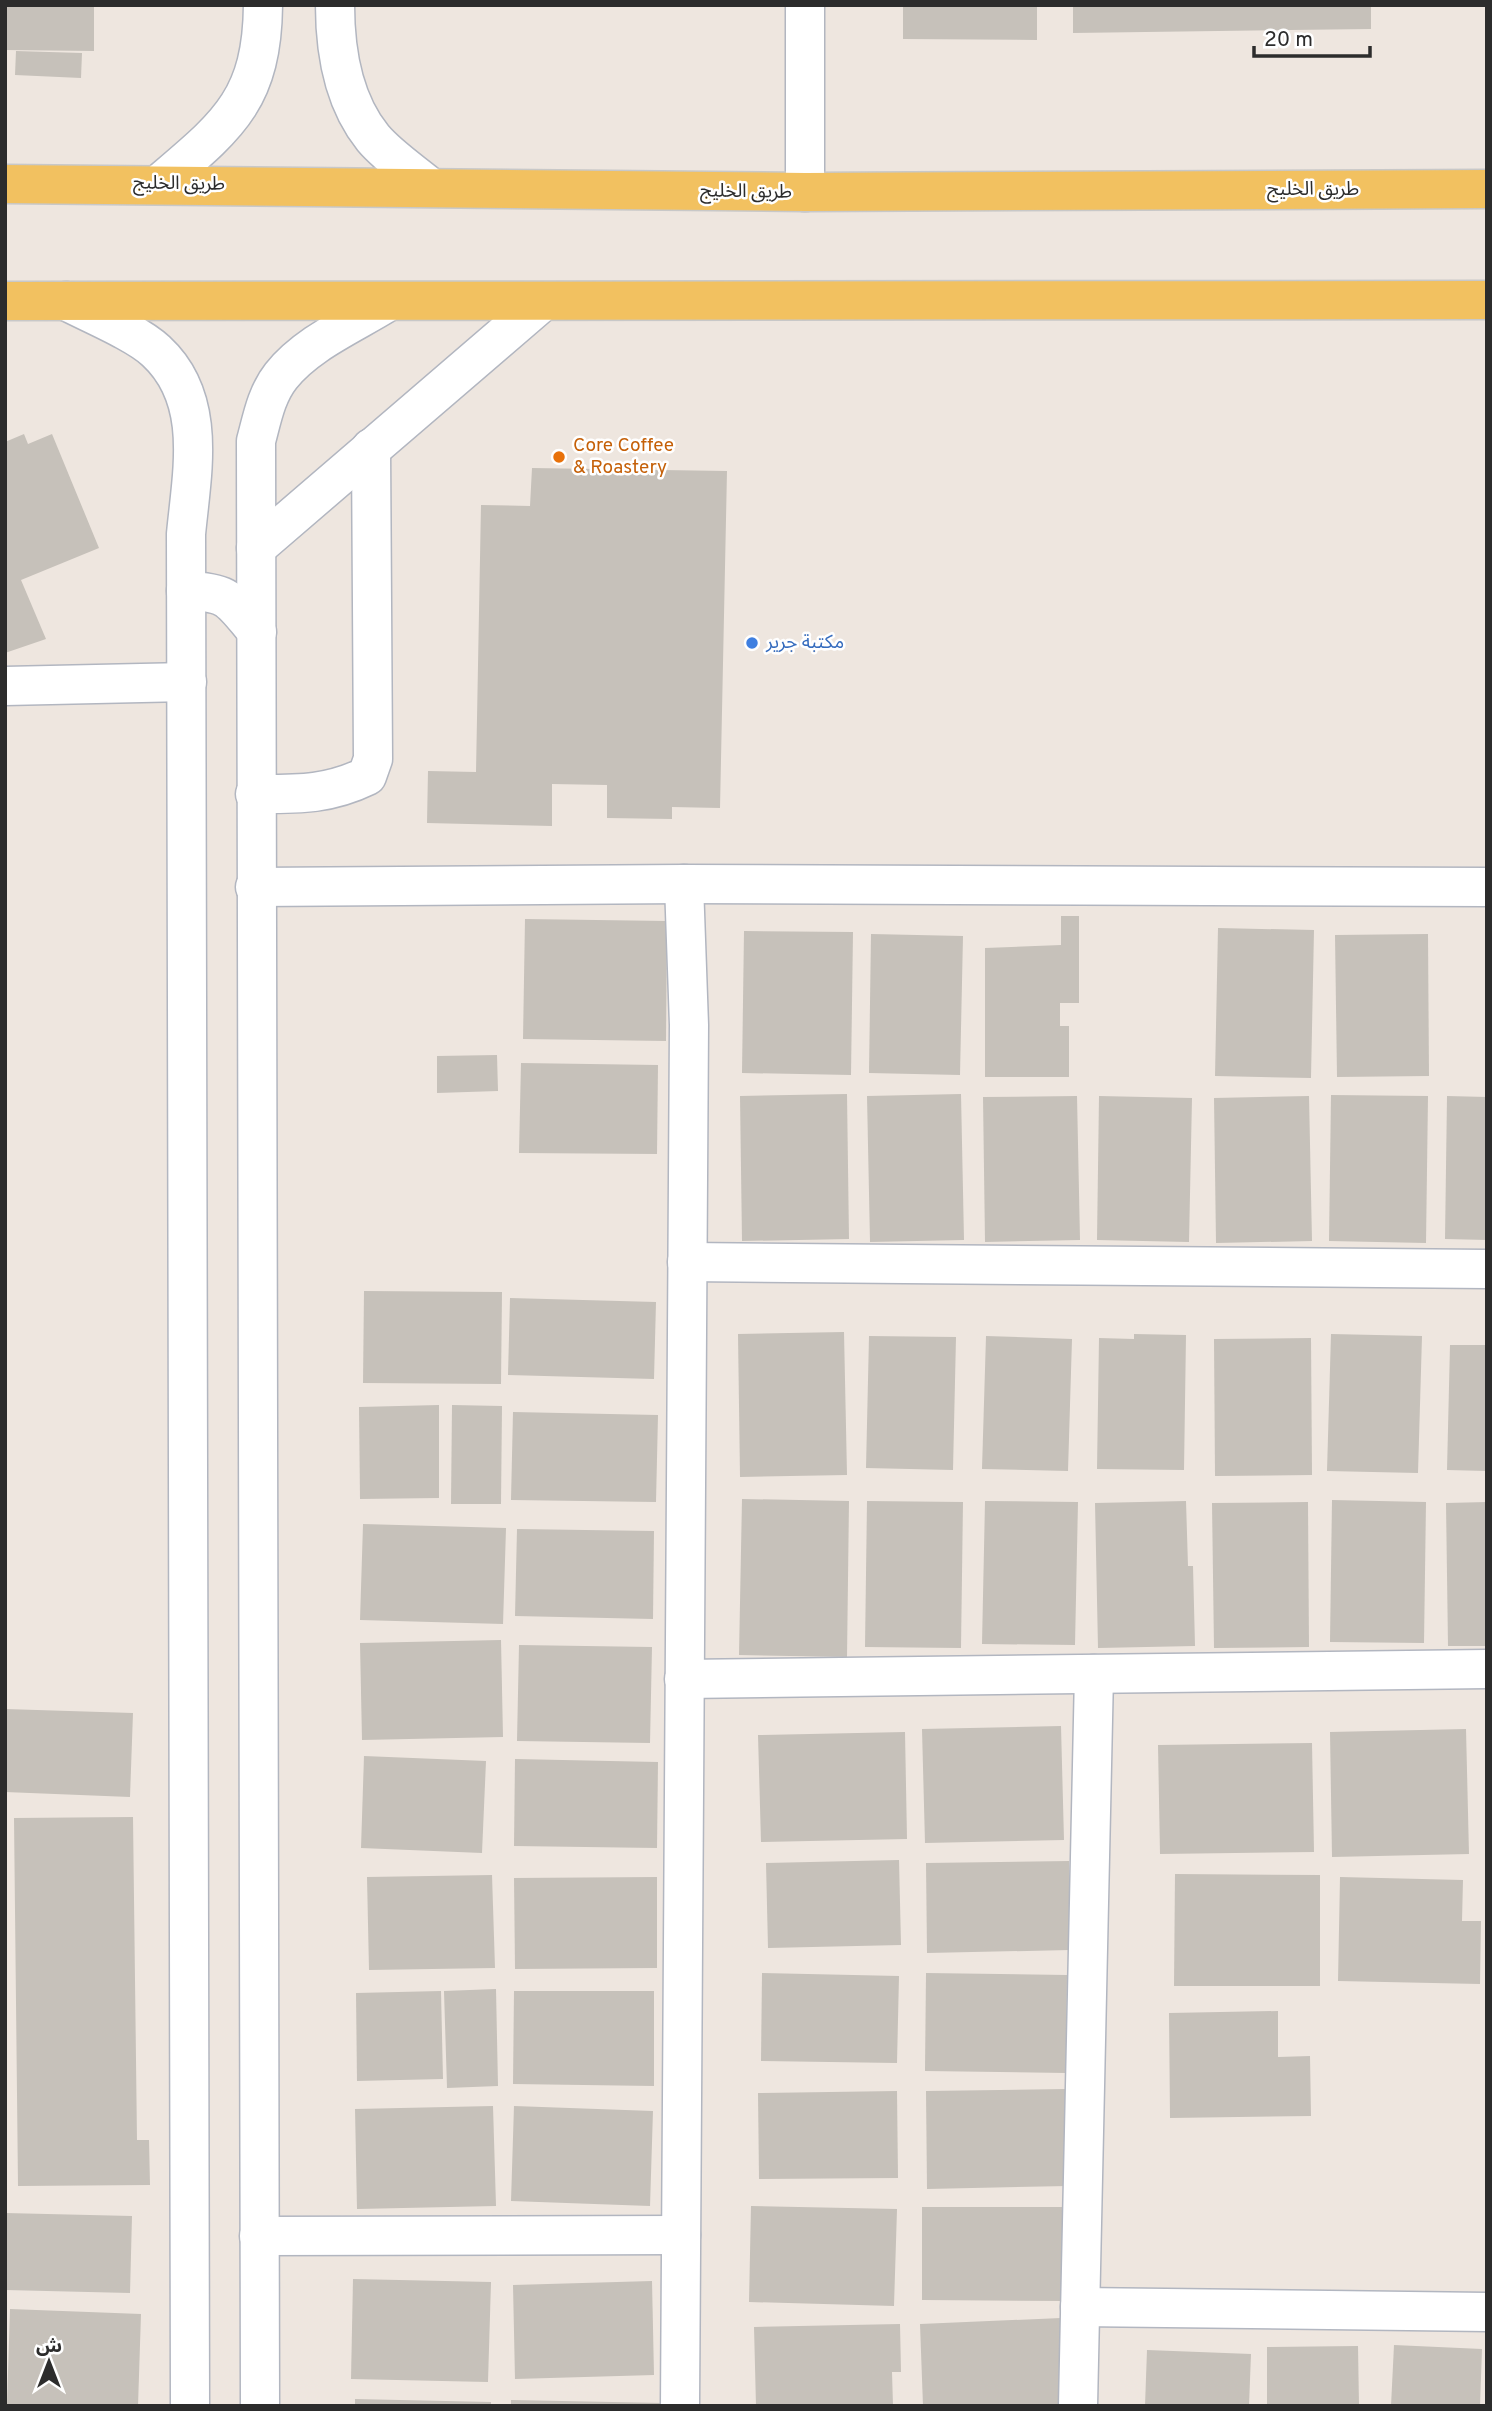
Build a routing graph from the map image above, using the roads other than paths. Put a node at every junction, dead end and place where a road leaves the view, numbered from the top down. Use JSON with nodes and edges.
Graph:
{"nodes":[{"id":1,"x":263,"y":5,"type":"edge"},
{"id":2,"x":335,"y":5,"type":"edge"},
{"id":3,"x":805,"y":5,"type":"edge"},
{"id":4,"x":5,"y":184,"type":"edge"},
{"id":5,"x":159,"y":184,"type":"junction"},
{"id":6,"x":430,"y":187,"type":"junction"},
{"id":7,"x":1487,"y":189,"type":"edge"},
{"id":8,"x":805,"y":192,"type":"junction"},
{"id":9,"x":1487,"y":300,"type":"edge"},
{"id":10,"x":5,"y":301,"type":"edge"},
{"id":11,"x":66,"y":301,"type":"junction"},
{"id":12,"x":388,"y":302,"type":"junction"},
{"id":13,"x":541,"y":303,"type":"junction"},
{"id":14,"x":370,"y":448,"type":"junction"},
{"id":15,"x":256,"y":548,"type":"junction"},
{"id":16,"x":187,"y":591,"type":"junction"},
{"id":17,"x":257,"y":632,"type":"junction"},
{"id":18,"x":187,"y":682,"type":"junction"},
{"id":19,"x":5,"y":686,"type":"edge"},
{"id":20,"x":255,"y":794,"type":"junction"},
{"id":21,"x":684,"y":884,"type":"junction"},
{"id":22,"x":255,"y":887,"type":"junction"},
{"id":23,"x":1487,"y":887,"type":"edge"},
{"id":24,"x":687,"y":1262,"type":"junction"},
{"id":25,"x":1487,"y":1269,"type":"edge"},
{"id":26,"x":1487,"y":1669,"type":"edge"},
{"id":27,"x":1094,"y":1674,"type":"junction"},
{"id":28,"x":684,"y":1679,"type":"junction"},
{"id":29,"x":681,"y":2235,"type":"junction"},
{"id":30,"x":259,"y":2236,"type":"junction"},
{"id":31,"x":1080,"y":2308,"type":"junction"},
{"id":32,"x":1487,"y":2312,"type":"edge"},
{"id":33,"x":190,"y":2406,"type":"edge"},
{"id":34,"x":260,"y":2406,"type":"edge"},
{"id":35,"x":680,"y":2406,"type":"edge"},
{"id":36,"x":1078,"y":2406,"type":"edge"}],
"edges":[{"from":1,"to":5,"type":"street"},
{"from":2,"to":6,"type":"street"},
{"from":3,"to":8,"type":"street"},
{"from":4,"to":5,"type":"main road","name":"طريق الخليج"},
{"from":5,"to":6,"type":"main road","name":"طريق الخليج"},
{"from":6,"to":8,"type":"main road","name":"طريق الخليج"},
{"from":7,"to":8,"type":"main road","name":"طريق الخليج"},
{"from":9,"to":13,"type":"main road"},
{"from":10,"to":11,"type":"main road"},
{"from":11,"to":12,"type":"main road"},
{"from":11,"to":16,"type":"street"},
{"from":12,"to":13,"type":"main road"},
{"from":12,"to":15,"type":"street"},
{"from":13,"to":14,"type":"street"},
{"from":14,"to":15,"type":"street"},
{"from":14,"to":20,"type":"street"},
{"from":15,"to":17,"type":"street"},
{"from":16,"to":17,"type":"street"},
{"from":16,"to":18,"type":"street"},
{"from":17,"to":20,"type":"street"},
{"from":18,"to":19,"type":"street"},
{"from":18,"to":33,"type":"street"},
{"from":20,"to":22,"type":"street"},
{"from":21,"to":22,"type":"street"},
{"from":21,"to":23,"type":"street"},
{"from":21,"to":24,"type":"street"},
{"from":22,"to":30,"type":"street"},
{"from":24,"to":25,"type":"street"},
{"from":24,"to":28,"type":"street"},
{"from":26,"to":27,"type":"street"},
{"from":27,"to":28,"type":"street"},
{"from":27,"to":31,"type":"street"},
{"from":28,"to":29,"type":"street"},
{"from":29,"to":30,"type":"street"},
{"from":29,"to":35,"type":"street"},
{"from":30,"to":34,"type":"street"},
{"from":31,"to":32,"type":"street"},
{"from":31,"to":36,"type":"street"}]}
